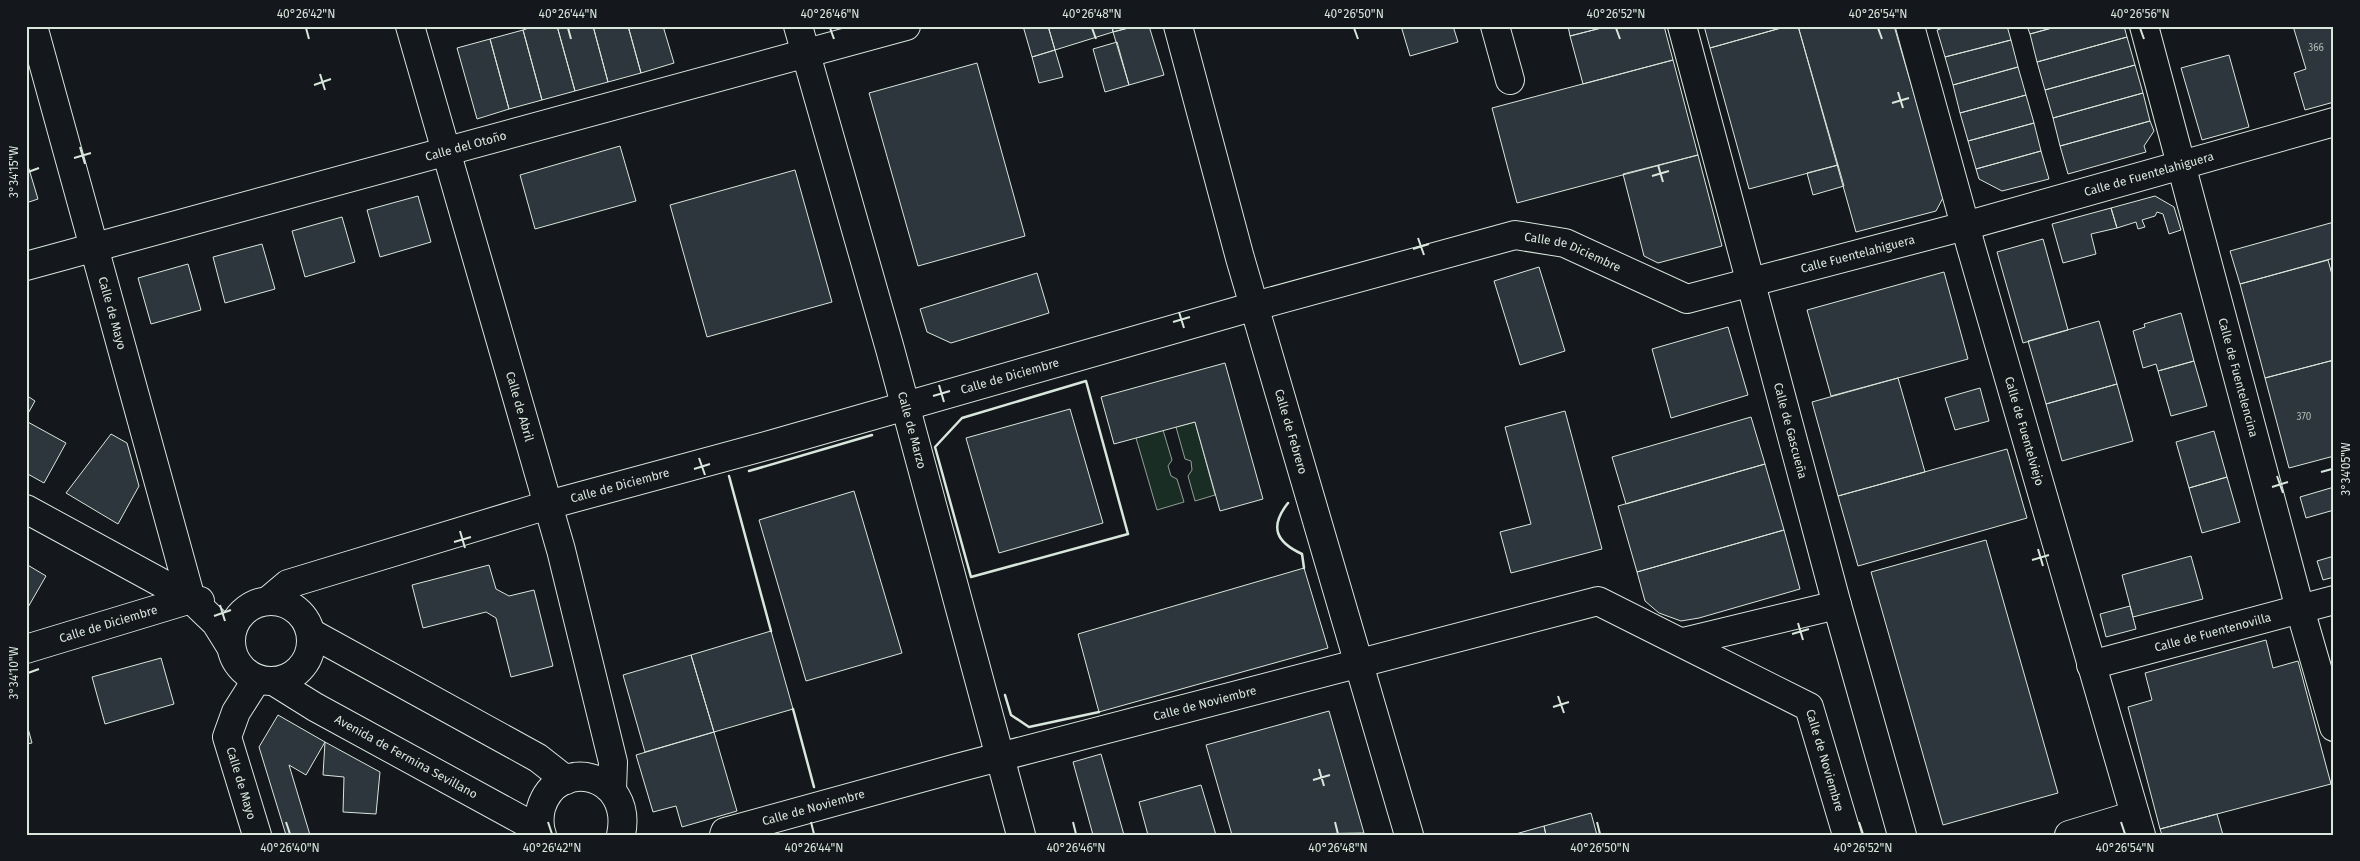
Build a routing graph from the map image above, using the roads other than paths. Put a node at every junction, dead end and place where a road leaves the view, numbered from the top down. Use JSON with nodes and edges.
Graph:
{"nodes":[{"id":1,"x":33,"y":26,"type":"edge"},
{"id":2,"x":410,"y":26,"type":"edge"},
{"id":3,"x":798,"y":26,"type":"edge"},
{"id":4,"x":906,"y":26,"type":"edge"},
{"id":5,"x":1178,"y":26,"type":"edge"},
{"id":6,"x":1495,"y":26,"type":"edge"},
{"id":7,"x":1682,"y":26,"type":"edge"},
{"id":8,"x":1910,"y":26,"type":"edge"},
{"id":9,"x":2144,"y":26,"type":"edge"},
{"id":10,"x":806,"y":54,"type":"junction"},
{"id":11,"x":1510,"y":80,"type":"dead end"},
{"id":12,"x":2334,"y":122,"type":"edge"},
{"id":13,"x":446,"y":152,"type":"junction"},
{"id":14,"x":2182,"y":165,"type":"junction"},
{"id":15,"x":1965,"y":226,"type":"junction"},
{"id":16,"x":94,"y":247,"type":"junction"},
{"id":17,"x":26,"y":266,"type":"edge"},
{"id":18,"x":1751,"y":283,"type":"junction"},
{"id":19,"x":1255,"y":306,"type":"junction"},
{"id":20,"x":904,"y":406,"type":"junction"},
{"id":21,"x":548,"y":505,"type":"junction"},
{"id":22,"x":26,"y":509,"type":"edge"},
{"id":23,"x":191,"y":599,"type":"junction"},
{"id":24,"x":2334,"y":600,"type":"edge"},
{"id":25,"x":260,"y":602,"type":"junction"},
{"id":26,"x":1837,"y":605,"type":"junction"},
{"id":27,"x":2300,"y":609,"type":"junction"},
{"id":28,"x":311,"y":632,"type":"junction"},
{"id":29,"x":1683,"y":642,"type":"junction"},
{"id":30,"x":231,"y":647,"type":"junction"},
{"id":31,"x":26,"y":649,"type":"edge"},
{"id":32,"x":1360,"y":664,"type":"junction"},
{"id":33,"x":2091,"y":665,"type":"junction"},
{"id":34,"x":266,"y":680,"type":"junction"},
{"id":35,"x":2334,"y":727,"type":"edge"},
{"id":36,"x":999,"y":757,"type":"junction"},
{"id":37,"x":566,"y":780,"type":"junction"},
{"id":38,"x":616,"y":797,"type":"junction"},
{"id":39,"x":2138,"y":825,"type":"edge"},
{"id":40,"x":541,"y":832,"type":"edge"},
{"id":41,"x":257,"y":835,"type":"edge"},
{"id":42,"x":621,"y":835,"type":"edge"},
{"id":43,"x":638,"y":835,"type":"edge"},
{"id":44,"x":724,"y":835,"type":"edge"},
{"id":45,"x":1021,"y":835,"type":"edge"},
{"id":46,"x":1409,"y":835,"type":"edge"},
{"id":47,"x":1847,"y":835,"type":"edge"},
{"id":48,"x":1902,"y":835,"type":"edge"},
{"id":49,"x":2069,"y":835,"type":"edge"}],
"edges":[{"from":1,"to":16,"type":"street","name":"Calle de Mayo"},
{"from":2,"to":13,"type":"street","name":"Calle de Abril"},
{"from":3,"to":10,"type":"street","name":"Calle de Marzo"},
{"from":4,"to":10,"type":"street","name":"Calle del Otoño"},
{"from":5,"to":19,"type":"street","name":"Calle de Febrero"},
{"from":6,"to":11,"type":"street"},
{"from":7,"to":18,"type":"street","name":"Calle de Gascueña"},
{"from":8,"to":15,"type":"street","name":"Calle de Fuentelviejo"},
{"from":9,"to":14,"type":"street","name":"Calle de Fuentelencina"},
{"from":10,"to":13,"type":"street","name":"Calle del Otoño"},
{"from":10,"to":20,"type":"street","name":"Calle de Marzo"},
{"from":12,"to":14,"type":"street","name":"Calle de Fuentelahiguera"},
{"from":13,"to":16,"type":"street","name":"Calle del Otoño"},
{"from":13,"to":21,"type":"street","name":"Calle de Abril"},
{"from":14,"to":15,"type":"street","name":"Calle de Fuentelahiguera"},
{"from":14,"to":27,"type":"street","name":"Calle de Fuentelencina"},
{"from":15,"to":18,"type":"street","name":"Calle Fuentelahiguera"},
{"from":15,"to":33,"type":"street","name":"Calle de Fuentelviejo"},
{"from":16,"to":17,"type":"street","name":"Calle del Otoño"},
{"from":16,"to":23,"type":"street","name":"Calle de Mayo"},
{"from":18,"to":19,"type":"street","name":"Calle de Diciembre"},
{"from":18,"to":26,"type":"street","name":"Calle de Gascueña"},
{"from":19,"to":20,"type":"street","name":"Calle de Diciembre"},
{"from":19,"to":32,"type":"street","name":"Calle de Febrero"},
{"from":20,"to":21,"type":"street","name":"Calle de Diciembre"},
{"from":20,"to":36,"type":"street","name":"Calle de Marzo"},
{"from":21,"to":25,"type":"street","name":"Calle de Diciembre"},
{"from":21,"to":38,"type":"street","name":"Calle de Abril"},
{"from":22,"to":23,"type":"street"},
{"from":23,"to":25,"type":"street"},
{"from":23,"to":30,"type":"street"},
{"from":23,"to":31,"type":"street","name":"Calle de Diciembre"},
{"from":24,"to":27,"type":"street","name":"Calle de Fuentenovilla"},
{"from":25,"to":28,"type":"street"},
{"from":25,"to":30,"type":"street"},
{"from":26,"to":29,"type":"street"},
{"from":26,"to":48,"type":"street","name":"Calle de Gascueña"},
{"from":27,"to":33,"type":"street","name":"Calle de Fuentenovilla"},
{"from":27,"to":35,"type":"street","name":"Calle de Fuentelencina"},
{"from":28,"to":34,"type":"street"},
{"from":28,"to":37,"type":"street"},
{"from":29,"to":32,"type":"street","name":"Calle de Noviembre"},
{"from":29,"to":47,"type":"street","name":"Calle de Noviembre"},
{"from":30,"to":34,"type":"street"},
{"from":32,"to":36,"type":"street","name":"Calle de Noviembre"},
{"from":32,"to":46,"type":"street","name":"Calle de Febrero"},
{"from":33,"to":39,"type":"street","name":"Calle de Fuentelviejo"},
{"from":34,"to":40,"type":"street","name":"Avenida de Fermina Sevillano"},
{"from":34,"to":41,"type":"street","name":"Calle de Mayo"},
{"from":36,"to":44,"type":"street","name":"Calle de Noviembre"},
{"from":36,"to":45,"type":"street","name":"Calle de Marzo"},
{"from":37,"to":38,"type":"street"},
{"from":37,"to":40,"type":"street"},
{"from":38,"to":42,"type":"street","name":"Calle de Abril"},
{"from":38,"to":43,"type":"street"},
{"from":39,"to":49,"type":"street"}]}
